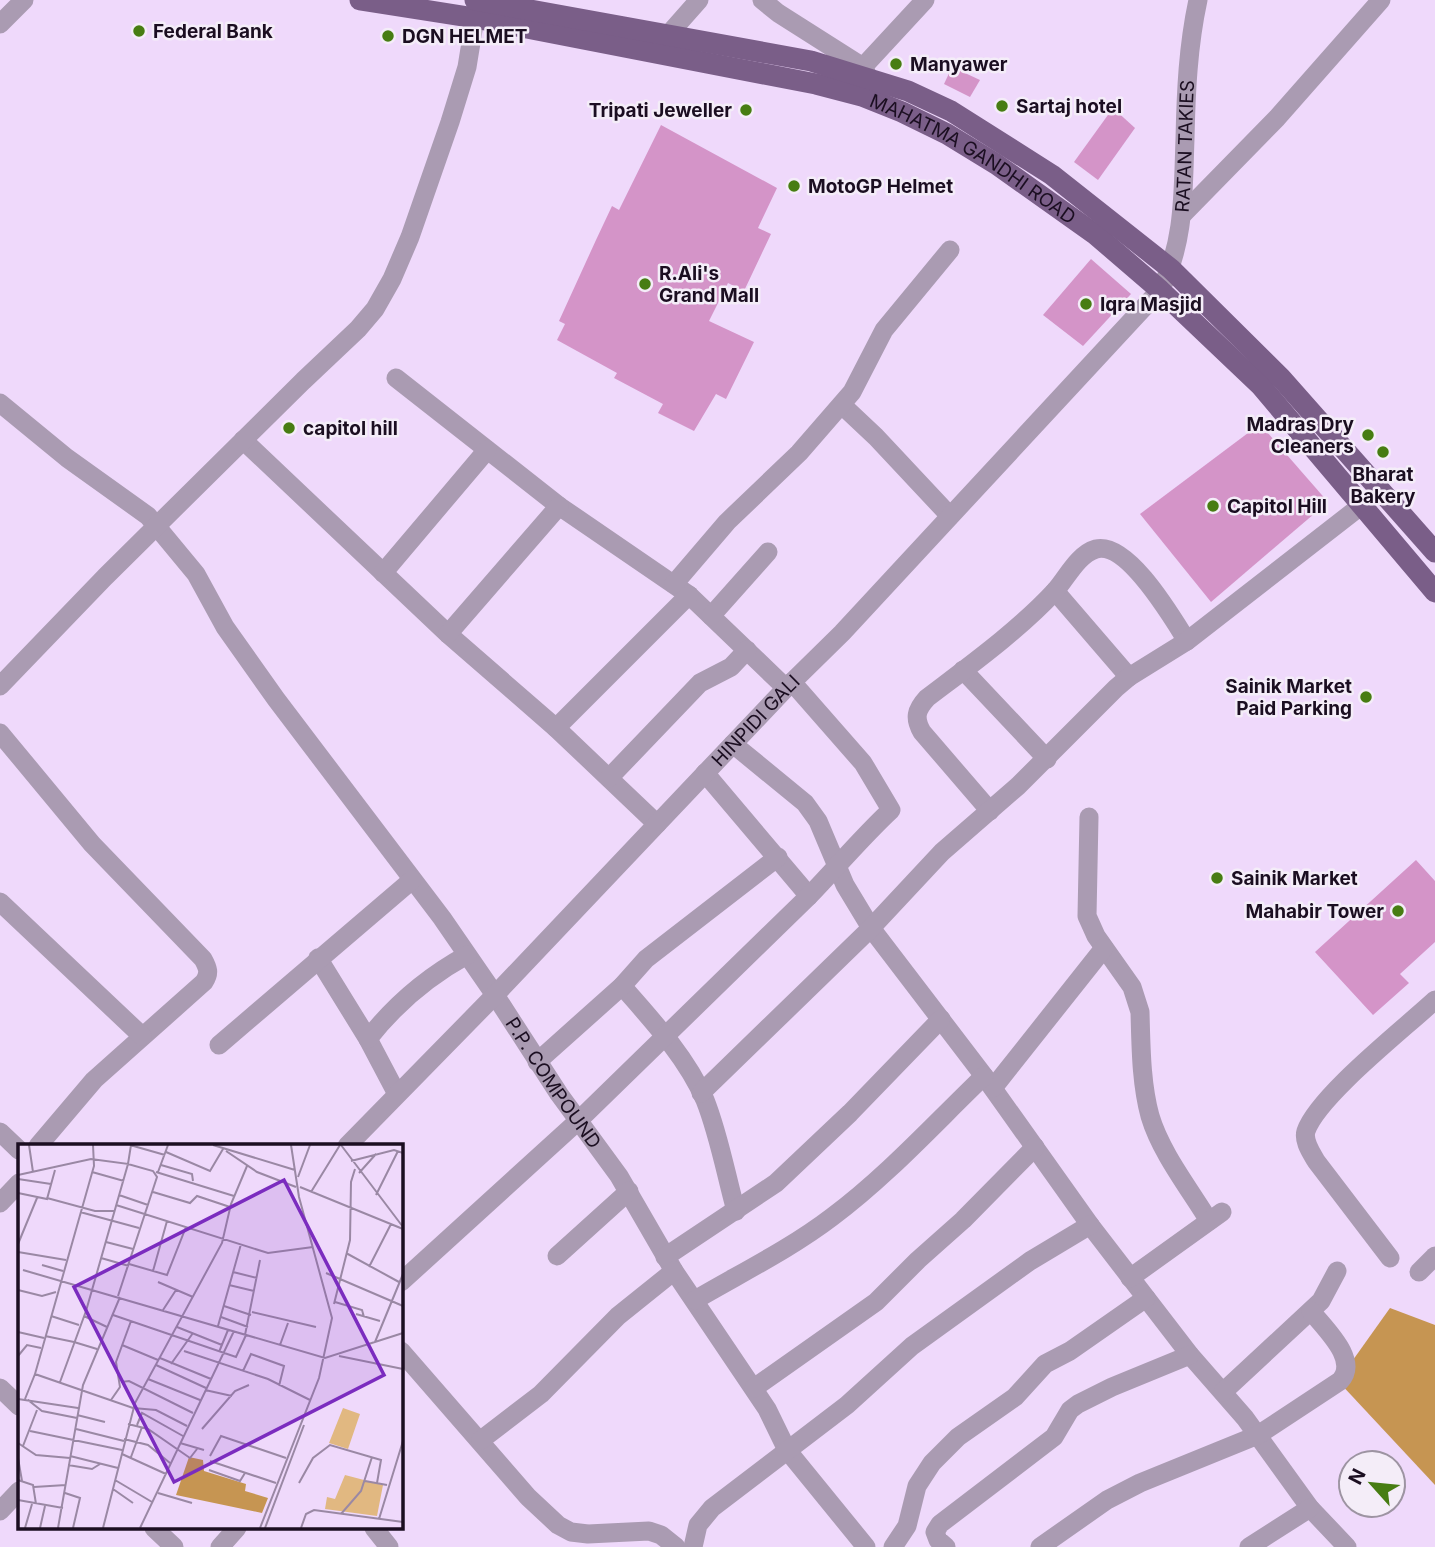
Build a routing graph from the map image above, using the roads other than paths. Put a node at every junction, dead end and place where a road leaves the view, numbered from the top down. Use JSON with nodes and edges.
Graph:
{"nodes":[{"id":1,"x":24,"y":0,"type":"edge"},
{"id":2,"x":360,"y":0,"type":"edge"},
{"id":3,"x":699,"y":0,"type":"edge"},
{"id":4,"x":762,"y":0,"type":"edge"},
{"id":5,"x":925,"y":0,"type":"edge"},
{"id":6,"x":1198,"y":0,"type":"edge"},
{"id":7,"x":1381,"y":0,"type":"edge"},
{"id":8,"x":475,"y":9,"type":"edge"},
{"id":9,"x":0,"y":23,"type":"edge"},
{"id":10,"x":668,"y":35,"type":"junction"},
{"id":11,"x":866,"y":72,"type":"junction"},
{"id":12,"x":1182,"y":215,"type":"junction"},
{"id":13,"x":950,"y":250,"type":"dead end"},
{"id":14,"x":1171,"y":269,"type":"junction"},
{"id":15,"x":1160,"y":290,"type":"junction"},
{"id":16,"x":396,"y":378,"type":"dead end"},
{"id":17,"x":0,"y":403,"type":"edge"},
{"id":18,"x":842,"y":405,"type":"junction"},
{"id":19,"x":243,"y":440,"type":"junction"},
{"id":20,"x":487,"y":450,"type":"junction"},
{"id":21,"x":1362,"y":505,"type":"junction"},
{"id":22,"x":559,"y":506,"type":"junction"},
{"id":23,"x":950,"y":516,"type":"junction"},
{"id":24,"x":156,"y":526,"type":"junction"},
{"id":25,"x":768,"y":552,"type":"dead end"},
{"id":26,"x":1435,"y":552,"type":"edge"},
{"id":27,"x":383,"y":573,"type":"junction"},
{"id":28,"x":682,"y":590,"type":"junction"},
{"id":29,"x":1055,"y":591,"type":"junction"},
{"id":30,"x":1435,"y":592,"type":"edge"},
{"id":31,"x":711,"y":616,"type":"junction"},
{"id":32,"x":448,"y":634,"type":"junction"},
{"id":33,"x":1186,"y":641,"type":"junction"},
{"id":34,"x":747,"y":650,"type":"junction"},
{"id":35,"x":963,"y":670,"type":"junction"},
{"id":36,"x":1129,"y":677,"type":"junction"},
{"id":37,"x":789,"y":685,"type":"junction"},
{"id":38,"x":0,"y":686,"type":"edge"},
{"id":39,"x":556,"y":728,"type":"junction"},
{"id":40,"x":0,"y":733,"type":"edge"},
{"id":41,"x":733,"y":744,"type":"junction"},
{"id":42,"x":1047,"y":759,"type":"junction"},
{"id":43,"x":705,"y":773,"type":"junction"},
{"id":44,"x":609,"y":778,"type":"junction"},
{"id":45,"x":990,"y":811,"type":"junction"},
{"id":46,"x":1089,"y":817,"type":"dead end"},
{"id":47,"x":657,"y":824,"type":"junction"},
{"id":48,"x":778,"y":857,"type":"junction"},
{"id":49,"x":836,"y":868,"type":"junction"},
{"id":50,"x":412,"y":880,"type":"junction"},
{"id":51,"x":809,"y":896,"type":"junction"},
{"id":52,"x":0,"y":902,"type":"edge"},
{"id":53,"x":871,"y":928,"type":"junction"},
{"id":54,"x":1104,"y":948,"type":"junction"},
{"id":55,"x":467,"y":955,"type":"junction"},
{"id":56,"x":318,"y":958,"type":"junction"},
{"id":57,"x":622,"y":986,"type":"junction"},
{"id":58,"x":495,"y":995,"type":"junction"},
{"id":59,"x":1435,"y":1000,"type":"edge"},
{"id":60,"x":941,"y":1019,"type":"junction"},
{"id":61,"x":142,"y":1036,"type":"junction"},
{"id":62,"x":664,"y":1037,"type":"junction"},
{"id":63,"x":368,"y":1039,"type":"junction"},
{"id":64,"x":219,"y":1045,"type":"dead end"},
{"id":65,"x":537,"y":1062,"type":"junction"},
{"id":66,"x":989,"y":1082,"type":"junction"},
{"id":67,"x":701,"y":1093,"type":"junction"},
{"id":68,"x":397,"y":1094,"type":"junction"},
{"id":69,"x":578,"y":1121,"type":"junction"},
{"id":70,"x":0,"y":1132,"type":"edge"},
{"id":71,"x":39,"y":1144,"type":"edge"},
{"id":72,"x":349,"y":1144,"type":"edge"},
{"id":73,"x":1035,"y":1147,"type":"junction"},
{"id":74,"x":18,"y":1149,"type":"edge"},
{"id":75,"x":18,"y":1184,"type":"edge"},
{"id":76,"x":629,"y":1191,"type":"junction"},
{"id":77,"x":0,"y":1203,"type":"edge"},
{"id":78,"x":736,"y":1211,"type":"junction"},
{"id":79,"x":1090,"y":1226,"type":"junction"},
{"id":80,"x":557,"y":1256,"type":"dead end"},
{"id":81,"x":1435,"y":1256,"type":"edge"},
{"id":82,"x":1390,"y":1258,"type":"dead end"},
{"id":83,"x":669,"y":1264,"type":"junction"},
{"id":84,"x":1337,"y":1271,"type":"dead end"},
{"id":85,"x":1419,"y":1272,"type":"dead end"},
{"id":86,"x":1130,"y":1278,"type":"junction"},
{"id":87,"x":402,"y":1281,"type":"edge"},
{"id":88,"x":1146,"y":1298,"type":"junction"},
{"id":89,"x":695,"y":1300,"type":"junction"},
{"id":90,"x":1311,"y":1311,"type":"junction"},
{"id":91,"x":402,"y":1351,"type":"edge"},
{"id":92,"x":1190,"y":1355,"type":"junction"},
{"id":93,"x":0,"y":1388,"type":"edge"},
{"id":94,"x":754,"y":1388,"type":"junction"},
{"id":95,"x":1223,"y":1392,"type":"junction"},
{"id":96,"x":18,"y":1405,"type":"edge"},
{"id":97,"x":1258,"y":1435,"type":"junction"},
{"id":98,"x":481,"y":1440,"type":"junction"},
{"id":99,"x":787,"y":1450,"type":"junction"},
{"id":100,"x":18,"y":1492,"type":"edge"},
{"id":101,"x":1310,"y":1508,"type":"junction"},
{"id":102,"x":0,"y":1511,"type":"edge"},
{"id":103,"x":156,"y":1530,"type":"edge"},
{"id":104,"x":235,"y":1530,"type":"edge"},
{"id":105,"x":375,"y":1530,"type":"edge"},
{"id":106,"x":174,"y":1547,"type":"edge"},
{"id":107,"x":220,"y":1547,"type":"edge"},
{"id":108,"x":389,"y":1547,"type":"edge"},
{"id":109,"x":676,"y":1547,"type":"edge"},
{"id":110,"x":693,"y":1547,"type":"edge"},
{"id":111,"x":866,"y":1547,"type":"edge"},
{"id":112,"x":893,"y":1547,"type":"edge"},
{"id":113,"x":946,"y":1547,"type":"edge"},
{"id":114,"x":1040,"y":1547,"type":"edge"},
{"id":115,"x":1248,"y":1547,"type":"edge"},
{"id":116,"x":1347,"y":1547,"type":"edge"}],
"edges":[{"from":1,"to":9,"type":"street"},
{"from":2,"to":8,"type":"main road","name":"MAHATMA GANDHI ROAD"},
{"from":3,"to":10,"type":"street"},
{"from":4,"to":11,"type":"street"},
{"from":5,"to":11,"type":"street"},
{"from":6,"to":12,"type":"street","name":"RATAN TAKIES"},
{"from":7,"to":12,"type":"street"},
{"from":8,"to":10,"type":"main road","name":"MAHATMA GANDHI ROAD"},
{"from":8,"to":15,"type":"main road","name":"MAHATMA GANDHI ROAD"},
{"from":8,"to":19,"type":"street"},
{"from":10,"to":11,"type":"main road","name":"MAHATMA GANDHI ROAD"},
{"from":11,"to":14,"type":"main road","name":"MAHATMA GANDHI ROAD"},
{"from":12,"to":14,"type":"street","name":"RATAN TAKIES"},
{"from":13,"to":18,"type":"street"},
{"from":14,"to":15,"type":"street","name":"RATAN TAKIES"},
{"from":14,"to":26,"type":"main road","name":"MAHATMA GANDHI ROAD"},
{"from":15,"to":21,"type":"main road","name":"MAHATMA GANDHI ROAD"},
{"from":15,"to":23,"type":"street","name":"HINPIDI GALI"},
{"from":16,"to":20,"type":"street"},
{"from":17,"to":24,"type":"street","name":"P.P. COMPOUND"},
{"from":18,"to":23,"type":"street"},
{"from":18,"to":28,"type":"street"},
{"from":19,"to":24,"type":"street"},
{"from":19,"to":27,"type":"street"},
{"from":20,"to":22,"type":"street"},
{"from":20,"to":27,"type":"street"},
{"from":21,"to":30,"type":"main road","name":"MAHATMA GANDHI ROAD"},
{"from":21,"to":33,"type":"street"},
{"from":22,"to":28,"type":"street"},
{"from":22,"to":32,"type":"street"},
{"from":23,"to":37,"type":"street","name":"HINPIDI GALI"},
{"from":24,"to":38,"type":"street"},
{"from":24,"to":50,"type":"street","name":"P.P. COMPOUND"},
{"from":25,"to":31,"type":"street"},
{"from":27,"to":32,"type":"street"},
{"from":28,"to":31,"type":"street"},
{"from":28,"to":39,"type":"street"},
{"from":29,"to":33,"type":"street"},
{"from":29,"to":35,"type":"street"},
{"from":29,"to":36,"type":"street"},
{"from":31,"to":34,"type":"street"},
{"from":32,"to":39,"type":"street"},
{"from":33,"to":36,"type":"street"},
{"from":34,"to":37,"type":"street"},
{"from":34,"to":44,"type":"street"},
{"from":35,"to":42,"type":"street"},
{"from":35,"to":45,"type":"street"},
{"from":36,"to":42,"type":"street"},
{"from":37,"to":41,"type":"street","name":"HINPIDI GALI"},
{"from":37,"to":49,"type":"street"},
{"from":39,"to":44,"type":"street"},
{"from":40,"to":61,"type":"street"},
{"from":41,"to":43,"type":"street","name":"HINPIDI GALI"},
{"from":41,"to":49,"type":"street"},
{"from":42,"to":45,"type":"street"},
{"from":43,"to":47,"type":"street","name":"HINPIDI GALI"},
{"from":43,"to":48,"type":"street"},
{"from":44,"to":47,"type":"street"},
{"from":45,"to":53,"type":"street"},
{"from":46,"to":54,"type":"street"},
{"from":47,"to":58,"type":"street","name":"HINPIDI GALI"},
{"from":48,"to":51,"type":"street"},
{"from":48,"to":57,"type":"street"},
{"from":49,"to":51,"type":"street"},
{"from":49,"to":53,"type":"street"},
{"from":50,"to":55,"type":"street","name":"P.P. COMPOUND"},
{"from":50,"to":56,"type":"street"},
{"from":51,"to":62,"type":"street"},
{"from":52,"to":61,"type":"street"},
{"from":53,"to":60,"type":"street"},
{"from":53,"to":67,"type":"street"},
{"from":54,"to":66,"type":"street"},
{"from":54,"to":86,"type":"street"},
{"from":55,"to":58,"type":"street","name":"P.P. COMPOUND"},
{"from":55,"to":63,"type":"street"},
{"from":56,"to":63,"type":"street"},
{"from":56,"to":64,"type":"street"},
{"from":57,"to":62,"type":"street"},
{"from":57,"to":65,"type":"street"},
{"from":58,"to":65,"type":"street","name":"P.P. COMPOUND"},
{"from":58,"to":68,"type":"street","name":"HINPIDI GALI"},
{"from":59,"to":82,"type":"street"},
{"from":60,"to":66,"type":"street"},
{"from":60,"to":78,"type":"street"},
{"from":61,"to":71,"type":"street"},
{"from":62,"to":67,"type":"street"},
{"from":62,"to":69,"type":"street"},
{"from":63,"to":68,"type":"street"},
{"from":65,"to":69,"type":"street","name":"P.P. COMPOUND"},
{"from":66,"to":73,"type":"street"},
{"from":66,"to":89,"type":"street"},
{"from":67,"to":78,"type":"street"},
{"from":68,"to":72,"type":"street","name":"HINPIDI GALI"},
{"from":69,"to":76,"type":"street","name":"P.P. COMPOUND"},
{"from":69,"to":87,"type":"street"},
{"from":70,"to":74,"type":"street"},
{"from":73,"to":79,"type":"street"},
{"from":73,"to":94,"type":"street"},
{"from":75,"to":77,"type":"street"},
{"from":76,"to":80,"type":"street"},
{"from":76,"to":83,"type":"street","name":"P.P. COMPOUND"},
{"from":78,"to":83,"type":"street"},
{"from":79,"to":86,"type":"street"},
{"from":79,"to":99,"type":"street"},
{"from":81,"to":85,"type":"street"},
{"from":83,"to":89,"type":"street","name":"P.P. COMPOUND"},
{"from":83,"to":98,"type":"street"},
{"from":84,"to":90,"type":"street"},
{"from":86,"to":88,"type":"street"},
{"from":88,"to":92,"type":"street"},
{"from":88,"to":112,"type":"street"},
{"from":89,"to":94,"type":"street","name":"P.P. COMPOUND"},
{"from":90,"to":95,"type":"street"},
{"from":90,"to":97,"type":"street"},
{"from":91,"to":98,"type":"street"},
{"from":92,"to":95,"type":"street"},
{"from":92,"to":113,"type":"street"},
{"from":93,"to":96,"type":"street"},
{"from":94,"to":99,"type":"street","name":"P.P. COMPOUND"},
{"from":95,"to":97,"type":"street"},
{"from":97,"to":101,"type":"street"},
{"from":97,"to":114,"type":"street"},
{"from":98,"to":109,"type":"street"},
{"from":99,"to":110,"type":"street"},
{"from":99,"to":111,"type":"street","name":"P.P. COMPOUND"},
{"from":100,"to":102,"type":"street"},
{"from":101,"to":115,"type":"street"},
{"from":101,"to":116,"type":"street"},
{"from":103,"to":106,"type":"street"},
{"from":104,"to":107,"type":"street"},
{"from":105,"to":108,"type":"street"}]}
